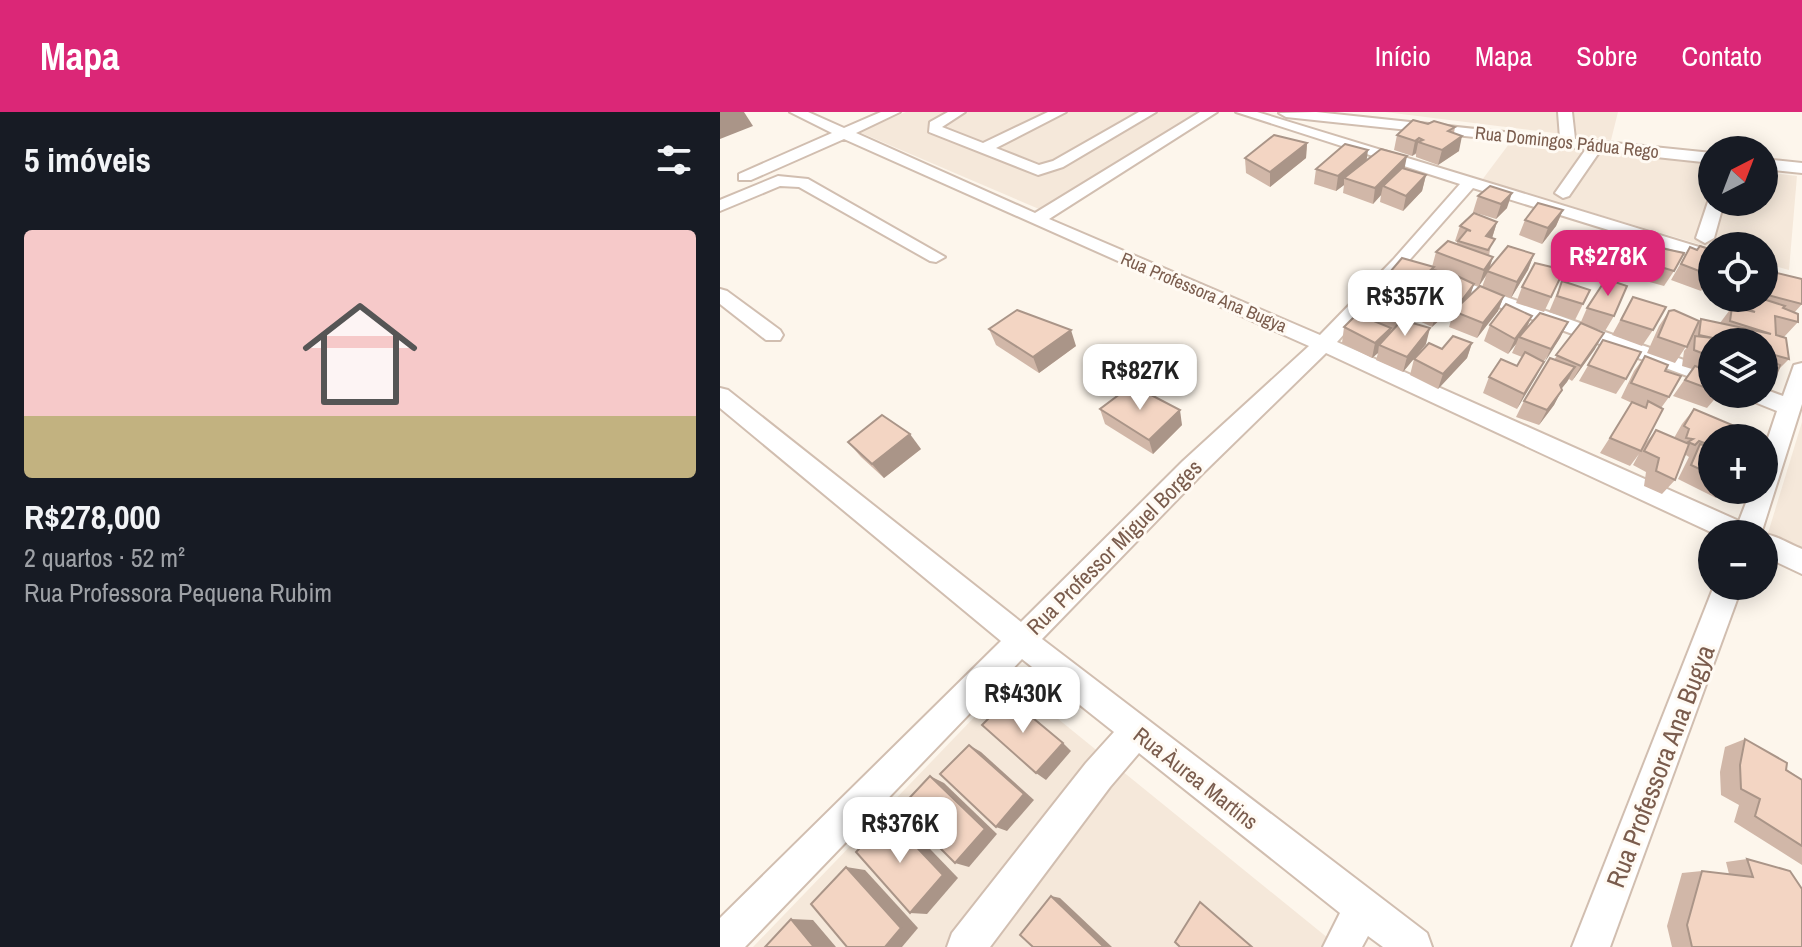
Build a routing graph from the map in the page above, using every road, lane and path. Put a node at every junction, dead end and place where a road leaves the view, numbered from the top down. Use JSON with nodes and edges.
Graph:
{"nodes":[{"id":1,"x":797,"y":112,"type":"edge"},
{"id":2,"x":893,"y":112,"type":"edge"},
{"id":3,"x":958,"y":112,"type":"edge"},
{"id":4,"x":1059,"y":112,"type":"edge"},
{"id":5,"x":1149,"y":112,"type":"edge"},
{"id":6,"x":1210,"y":112,"type":"edge"},
{"id":7,"x":1243,"y":112,"type":"edge"},
{"id":8,"x":1279,"y":112,"type":"edge"},
{"id":9,"x":1565,"y":112,"type":"edge"},
{"id":10,"x":1323,"y":116,"type":"junction"},
{"id":11,"x":1311,"y":132,"type":"junction"},
{"id":12,"x":845,"y":133,"type":"junction"},
{"id":13,"x":1568,"y":142,"type":"junction"},
{"id":14,"x":1596,"y":145,"type":"junction"},
{"id":15,"x":983,"y":149,"type":"junction"},
{"id":16,"x":1698,"y":156,"type":"edge"},
{"id":17,"x":1778,"y":165,"type":"edge"},
{"id":18,"x":1802,"y":168,"type":"edge"},
{"id":19,"x":1471,"y":181,"type":"junction"},
{"id":20,"x":734,"y":182,"type":"dead end"},
{"id":21,"x":1563,"y":193,"type":"dead end"},
{"id":22,"x":720,"y":206,"type":"edge"},
{"id":23,"x":1036,"y":220,"type":"junction"},
{"id":24,"x":1698,"y":253,"type":"edge"},
{"id":25,"x":936,"y":257,"type":"dead end"},
{"id":26,"x":1444,"y":280,"type":"edge"},
{"id":27,"x":720,"y":295,"type":"edge"},
{"id":28,"x":773,"y":335,"type":"dead end"},
{"id":29,"x":1323,"y":344,"type":"junction"},
{"id":30,"x":1802,"y":370,"type":"edge"},
{"id":31,"x":1698,"y":373,"type":"edge"},
{"id":32,"x":720,"y":396,"type":"edge"},
{"id":33,"x":1778,"y":403,"type":"edge"},
{"id":34,"x":1790,"y":407,"type":"junction"},
{"id":35,"x":1778,"y":443,"type":"edge"},
{"id":36,"x":1710,"y":520,"type":"edge"},
{"id":37,"x":1778,"y":551,"type":"edge"},
{"id":38,"x":1802,"y":562,"type":"edge"},
{"id":39,"x":1723,"y":600,"type":"edge"},
{"id":40,"x":1021,"y":640,"type":"junction"},
{"id":41,"x":1137,"y":731,"type":"junction"},
{"id":42,"x":1362,"y":909,"type":"junction"},
{"id":43,"x":720,"y":945,"type":"edge"},
{"id":44,"x":966,"y":947,"type":"edge"},
{"id":45,"x":1342,"y":947,"type":"edge"},
{"id":46,"x":1413,"y":947,"type":"edge"},
{"id":47,"x":1591,"y":947,"type":"edge"}],
"edges":[{"from":1,"to":12,"type":"street","name":"Rua Professora Ana Bugya"},
{"from":2,"to":12,"type":"street"},
{"from":3,"to":15,"type":"street"},
{"from":4,"to":15,"type":"street"},
{"from":5,"to":15,"type":"street"},
{"from":6,"to":23,"type":"street"},
{"from":7,"to":11,"type":"street"},
{"from":8,"to":10,"type":"street","name":"Rua Domingos Pádua Rego"},
{"from":9,"to":13,"type":"street"},
{"from":10,"to":11,"type":"street"},
{"from":10,"to":13,"type":"street","name":"Rua Domingos Pádua Rego"},
{"from":11,"to":19,"type":"street"},
{"from":12,"to":20,"type":"street"},
{"from":12,"to":23,"type":"street","name":"Rua Professora Ana Bugya"},
{"from":13,"to":14,"type":"street","name":"Rua Domingos Pádua Rego"},
{"from":14,"to":16,"type":"street","name":"Rua Domingos Pádua Rego"},
{"from":14,"to":21,"type":"street"},
{"from":17,"to":18,"type":"street"},
{"from":19,"to":24,"type":"street"},
{"from":19,"to":29,"type":"street","name":"Rua Professor Miguel Borges"},
{"from":22,"to":25,"type":"street"},
{"from":23,"to":29,"type":"street","name":"Rua Professora Ana Bugya"},
{"from":26,"to":31,"type":"street"},
{"from":27,"to":28,"type":"street"},
{"from":29,"to":36,"type":"street","name":"Rua Professora Ana Bugya"},
{"from":29,"to":40,"type":"street","name":"Rua Professor Miguel Borges"},
{"from":30,"to":34,"type":"street"},
{"from":32,"to":40,"type":"street","name":"Rua Àurea Martins"},
{"from":33,"to":34,"type":"street"},
{"from":34,"to":35,"type":"street"},
{"from":37,"to":38,"type":"street"},
{"from":39,"to":47,"type":"street","name":"Rua Professora Ana Bugya"},
{"from":40,"to":41,"type":"street","name":"Rua Àurea Martins"},
{"from":40,"to":43,"type":"street","name":"Rua Professor Miguel Borges"},
{"from":41,"to":42,"type":"street","name":"Rua Àurea Martins"},
{"from":41,"to":44,"type":"street"},
{"from":42,"to":45,"type":"street"},
{"from":42,"to":46,"type":"street","name":"Rua Àurea Martins"}]}
